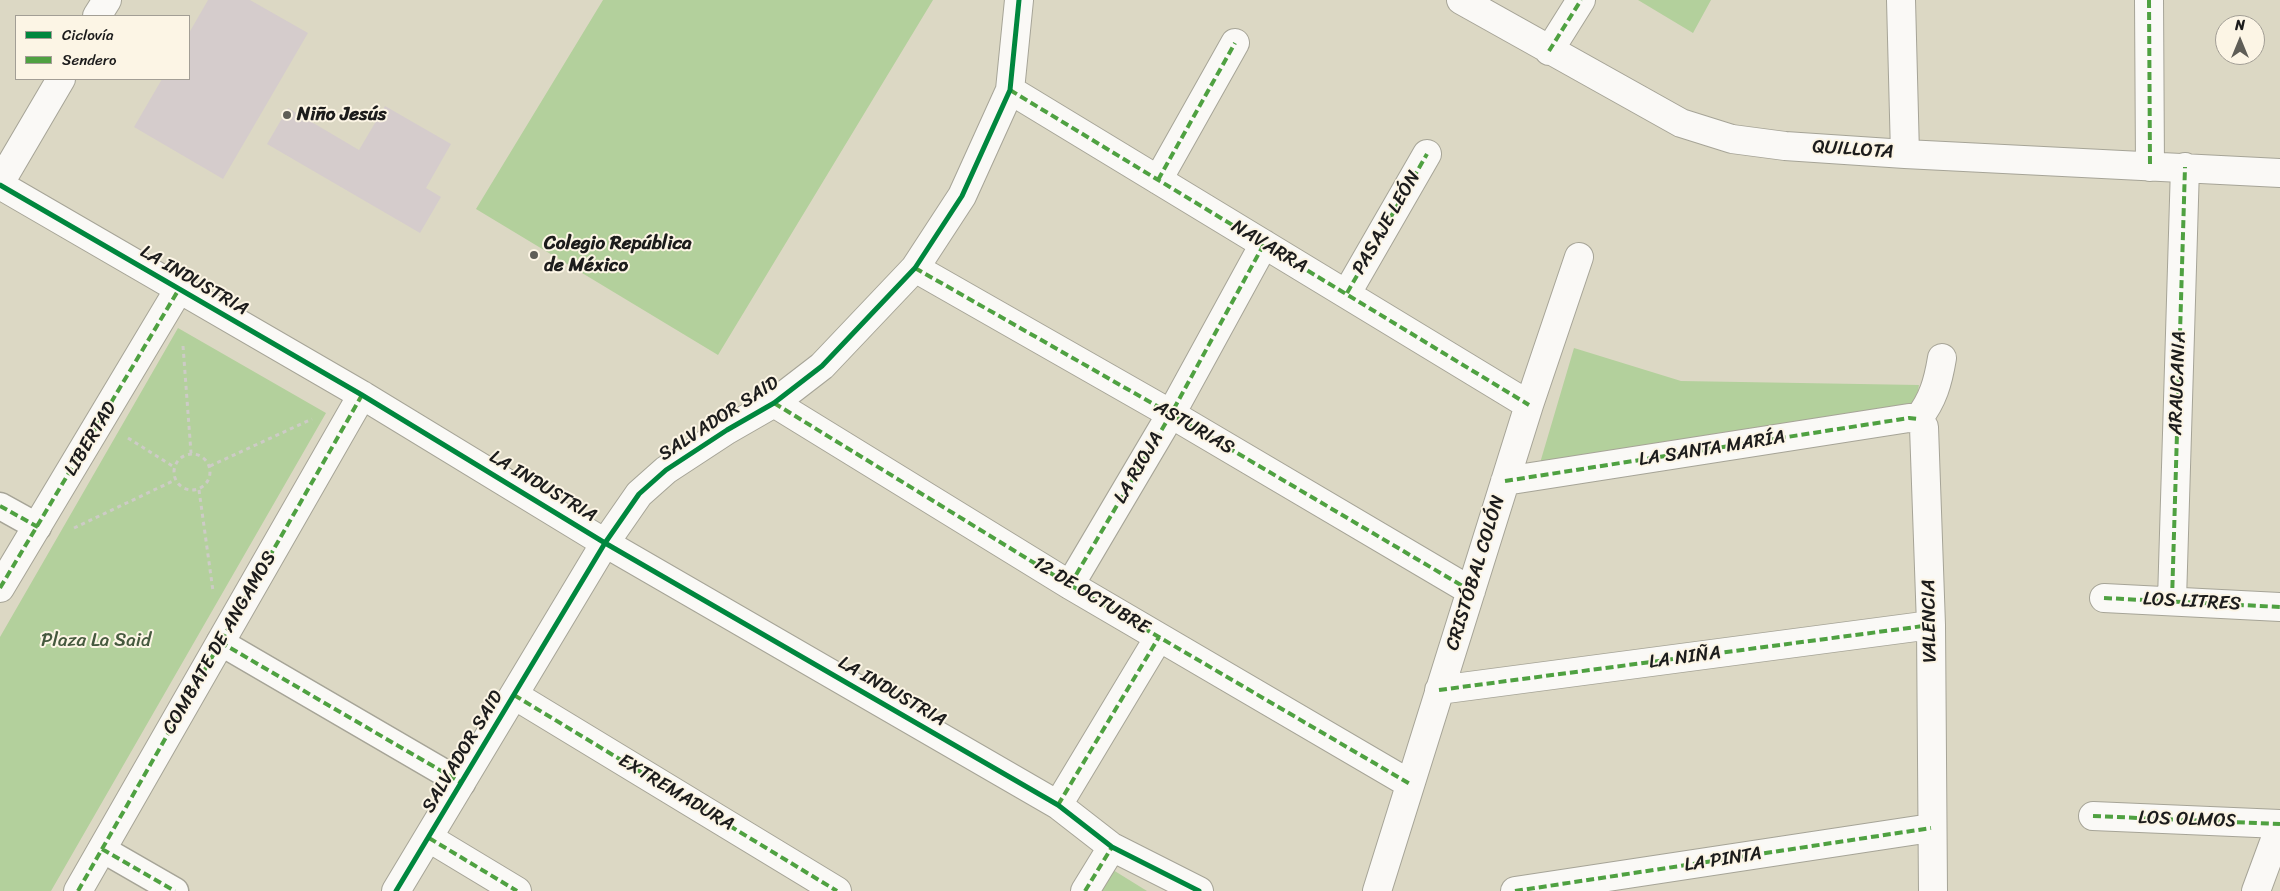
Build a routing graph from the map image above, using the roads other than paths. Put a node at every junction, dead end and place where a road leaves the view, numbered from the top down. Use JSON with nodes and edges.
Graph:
{"nodes":[{"id":1,"x":107,"y":0,"type":"edge"},
{"id":2,"x":1019,"y":0,"type":"edge"},
{"id":3,"x":1461,"y":0,"type":"edge"},
{"id":4,"x":1581,"y":0,"type":"edge"},
{"id":5,"x":1901,"y":0,"type":"edge"},
{"id":6,"x":2149,"y":0,"type":"edge"},
{"id":7,"x":98,"y":15,"type":"edge"},
{"id":8,"x":1235,"y":43,"type":"dead end"},
{"id":9,"x":1549,"y":51,"type":"junction"},
{"id":10,"x":60,"y":80,"type":"edge"},
{"id":11,"x":1010,"y":90,"type":"junction"},
{"id":12,"x":1427,"y":154,"type":"dead end"},
{"id":13,"x":1905,"y":154,"type":"junction"},
{"id":14,"x":2150,"y":167,"type":"junction"},
{"id":15,"x":2184,"y":167,"type":"junction"},
{"id":16,"x":2280,"y":173,"type":"edge"},
{"id":17,"x":1158,"y":180,"type":"junction"},
{"id":18,"x":0,"y":184,"type":"edge"},
{"id":19,"x":1264,"y":244,"type":"junction"},
{"id":20,"x":1579,"y":257,"type":"dead end"},
{"id":21,"x":915,"y":268,"type":"junction"},
{"id":22,"x":180,"y":289,"type":"junction"},
{"id":23,"x":1347,"y":293,"type":"junction"},
{"id":24,"x":1942,"y":358,"type":"dead end"},
{"id":25,"x":362,"y":395,"type":"junction"},
{"id":26,"x":774,"y":403,"type":"junction"},
{"id":27,"x":1529,"y":404,"type":"junction"},
{"id":28,"x":1171,"y":414,"type":"junction"},
{"id":29,"x":1918,"y":419,"type":"junction"},
{"id":30,"x":1505,"y":481,"type":"junction"},
{"id":31,"x":0,"y":506,"type":"edge"},
{"id":32,"x":38,"y":527,"type":"junction"},
{"id":33,"x":605,"y":543,"type":"junction"},
{"id":34,"x":1070,"y":585,"type":"junction"},
{"id":35,"x":0,"y":588,"type":"edge"},
{"id":36,"x":1471,"y":591,"type":"junction"},
{"id":37,"x":2104,"y":598,"type":"dead end"},
{"id":38,"x":2172,"y":600,"type":"junction"},
{"id":39,"x":2280,"y":607,"type":"edge"},
{"id":40,"x":1931,"y":625,"type":"junction"},
{"id":41,"x":1159,"y":637,"type":"junction"},
{"id":42,"x":220,"y":642,"type":"junction"},
{"id":43,"x":1440,"y":690,"type":"junction"},
{"id":44,"x":514,"y":695,"type":"junction"},
{"id":45,"x":462,"y":783,"type":"junction"},
{"id":46,"x":1410,"y":784,"type":"junction"},
{"id":47,"x":1058,"y":805,"type":"junction"},
{"id":48,"x":2093,"y":816,"type":"dead end"},
{"id":49,"x":2280,"y":825,"type":"edge"},
{"id":50,"x":1931,"y":828,"type":"junction"},
{"id":51,"x":429,"y":838,"type":"junction"},
{"id":52,"x":1112,"y":847,"type":"junction"},
{"id":53,"x":102,"y":849,"type":"junction"},
{"id":54,"x":78,"y":891,"type":"edge"},
{"id":55,"x":175,"y":891,"type":"edge"},
{"id":56,"x":396,"y":891,"type":"edge"},
{"id":57,"x":517,"y":891,"type":"edge"},
{"id":58,"x":837,"y":891,"type":"edge"},
{"id":59,"x":1085,"y":891,"type":"edge"},
{"id":60,"x":1199,"y":891,"type":"edge"},
{"id":61,"x":1376,"y":891,"type":"edge"},
{"id":62,"x":1515,"y":891,"type":"edge"},
{"id":63,"x":1933,"y":891,"type":"edge"},
{"id":64,"x":2256,"y":891,"type":"edge"}],
"edges":[{"from":1,"to":7,"type":"street"},
{"from":2,"to":11,"type":"street","name":"SALVADOR SAID"},
{"from":3,"to":9,"type":"street","name":"QUILLOTA"},
{"from":4,"to":9,"type":"street"},
{"from":5,"to":13,"type":"street"},
{"from":6,"to":14,"type":"street"},
{"from":8,"to":17,"type":"street"},
{"from":9,"to":13,"type":"street","name":"QUILLOTA"},
{"from":10,"to":18,"type":"street"},
{"from":11,"to":17,"type":"street","name":"NAVARRA"},
{"from":11,"to":21,"type":"street","name":"SALVADOR SAID"},
{"from":12,"to":23,"type":"street","name":"PASAJE LEÓN"},
{"from":13,"to":14,"type":"street","name":"QUILLOTA"},
{"from":14,"to":15,"type":"street","name":"QUILLOTA"},
{"from":15,"to":16,"type":"street","name":"QUILLOTA"},
{"from":15,"to":38,"type":"street","name":"ARAUCANIA"},
{"from":17,"to":19,"type":"street","name":"NAVARRA"},
{"from":18,"to":22,"type":"street","name":"LA INDUSTRIA"},
{"from":19,"to":23,"type":"street","name":"NAVARRA"},
{"from":19,"to":28,"type":"street","name":"LA RIOJA"},
{"from":20,"to":27,"type":"street","name":"CRISTÓBAL COLÓN"},
{"from":21,"to":26,"type":"street","name":"SALVADOR SAID"},
{"from":21,"to":28,"type":"street","name":"ASTURIAS"},
{"from":22,"to":25,"type":"street","name":"LA INDUSTRIA"},
{"from":22,"to":32,"type":"street","name":"LIBERTAD"},
{"from":23,"to":27,"type":"street","name":"NAVARRA"},
{"from":24,"to":29,"type":"street"},
{"from":25,"to":33,"type":"street","name":"LA INDUSTRIA"},
{"from":25,"to":42,"type":"street","name":"COMBATE DE ANGAMOS"},
{"from":26,"to":33,"type":"street","name":"SALVADOR SAID"},
{"from":26,"to":34,"type":"street","name":"12 DE OCTUBRE"},
{"from":27,"to":30,"type":"street","name":"CRISTÓBAL COLÓN"},
{"from":28,"to":34,"type":"street","name":"LA RIOJA"},
{"from":28,"to":36,"type":"street","name":"ASTURIAS"},
{"from":29,"to":30,"type":"street","name":"LA SANTA MARÍA"},
{"from":29,"to":40,"type":"street","name":"VALENCIA"},
{"from":30,"to":36,"type":"street","name":"CRISTÓBAL COLÓN"},
{"from":31,"to":32,"type":"street"},
{"from":32,"to":35,"type":"street","name":"LIBERTAD"},
{"from":33,"to":44,"type":"street","name":"SALVADOR SAID"},
{"from":33,"to":47,"type":"street","name":"LA INDUSTRIA"},
{"from":34,"to":41,"type":"street","name":"12 DE OCTUBRE"},
{"from":36,"to":43,"type":"street","name":"CRISTÓBAL COLÓN"},
{"from":37,"to":38,"type":"street","name":"LOS LITRES"},
{"from":38,"to":39,"type":"street","name":"LOS LITRES"},
{"from":40,"to":43,"type":"street","name":"LA NIÑA"},
{"from":40,"to":50,"type":"street","name":"VALENCIA"},
{"from":41,"to":46,"type":"street","name":"12 DE OCTUBRE"},
{"from":41,"to":47,"type":"street"},
{"from":42,"to":45,"type":"street"},
{"from":42,"to":53,"type":"street","name":"COMBATE DE ANGAMOS"},
{"from":43,"to":46,"type":"street","name":"CRISTÓBAL COLÓN"},
{"from":44,"to":45,"type":"street","name":"SALVADOR SAID"},
{"from":44,"to":58,"type":"street","name":"EXTREMADURA"},
{"from":45,"to":51,"type":"street","name":"SALVADOR SAID"},
{"from":46,"to":61,"type":"street","name":"CRISTÓBAL COLÓN"},
{"from":47,"to":52,"type":"street","name":"LA INDUSTRIA"},
{"from":48,"to":49,"type":"street","name":"LOS OLMOS"},
{"from":49,"to":64,"type":"street"},
{"from":50,"to":62,"type":"street","name":"LA PINTA"},
{"from":50,"to":63,"type":"street","name":"VALENCIA"},
{"from":51,"to":56,"type":"street","name":"SALVADOR SAID"},
{"from":51,"to":57,"type":"street"},
{"from":52,"to":59,"type":"street"},
{"from":52,"to":60,"type":"street","name":"LA INDUSTRIA"},
{"from":53,"to":54,"type":"street","name":"COMBATE DE ANGAMOS"},
{"from":53,"to":55,"type":"street"}]}
